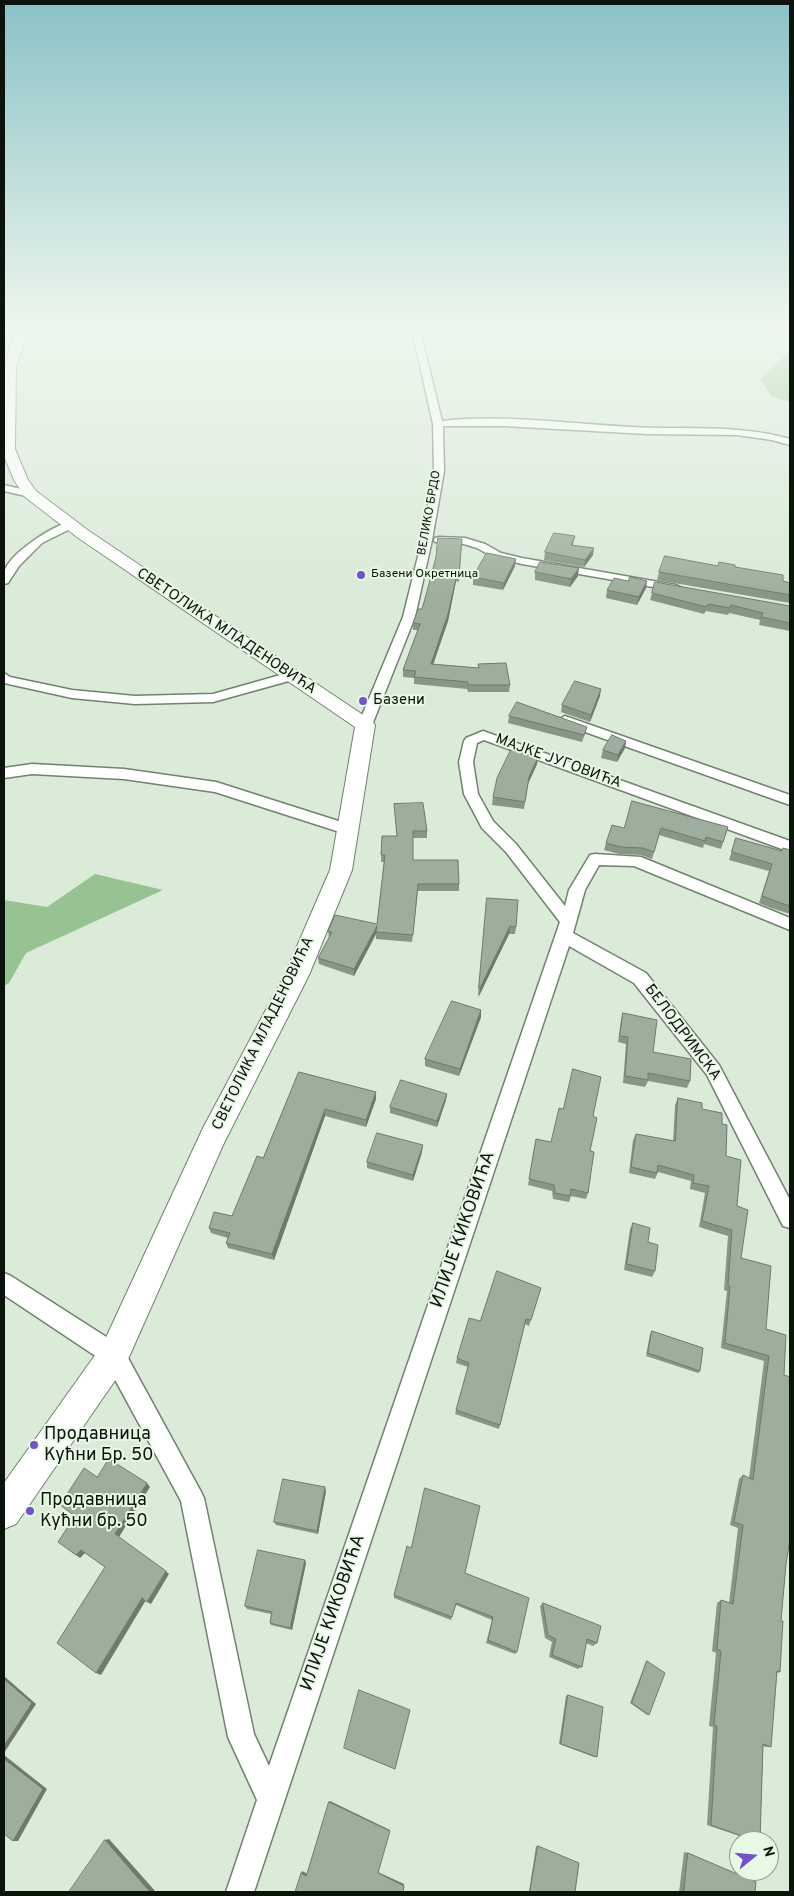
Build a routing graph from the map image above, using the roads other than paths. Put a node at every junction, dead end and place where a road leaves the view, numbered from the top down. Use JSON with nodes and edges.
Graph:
{"nodes":[{"id":1,"x":9,"y":418,"type":"edge"},
{"id":2,"x":437,"y":418,"type":"edge"},
{"id":3,"x":438,"y":424,"type":"junction"},
{"id":4,"x":790,"y":442,"type":"edge"},
{"id":5,"x":4,"y":488,"type":"edge"},
{"id":6,"x":30,"y":494,"type":"junction"},
{"id":7,"x":70,"y":525,"type":"junction"},
{"id":8,"x":427,"y":540,"type":"junction"},
{"id":9,"x":4,"y":580,"type":"edge"},
{"id":10,"x":692,"y":591,"type":"edge"},
{"id":11,"x":291,"y":676,"type":"junction"},
{"id":12,"x":4,"y":677,"type":"edge"},
{"id":13,"x":549,"y":714,"type":"edge"},
{"id":14,"x":365,"y":725,"type":"junction"},
{"id":15,"x":4,"y":773,"type":"edge"},
{"id":16,"x":790,"y":800,"type":"edge"},
{"id":17,"x":349,"y":830,"type":"junction"},
{"id":18,"x":790,"y":847,"type":"edge"},
{"id":19,"x":790,"y":924,"type":"edge"},
{"id":20,"x":566,"y":929,"type":"junction"},
{"id":21,"x":790,"y":1218,"type":"edge"},
{"id":22,"x":4,"y":1283,"type":"edge"},
{"id":23,"x":114,"y":1355,"type":"junction"},
{"id":24,"x":4,"y":1512,"type":"edge"},
{"id":25,"x":271,"y":1799,"type":"junction"},
{"id":26,"x":240,"y":1892,"type":"edge"}],
"edges":[{"from":1,"to":6,"type":"street","name":"СВЕТОЛИКА МЛАДЕНОВИЋА"},
{"from":2,"to":3,"type":"street","name":"ВЕЛИКО БРДО"},
{"from":3,"to":4,"type":"street"},
{"from":3,"to":8,"type":"street","name":"ВЕЛИКО БРДО"},
{"from":5,"to":6,"type":"street"},
{"from":6,"to":7,"type":"street","name":"СВЕТОЛИКА МЛАДЕНОВИЋА"},
{"from":7,"to":9,"type":"street"},
{"from":7,"to":11,"type":"street","name":"СВЕТОЛИКА МЛАДЕНОВИЋА"},
{"from":8,"to":10,"type":"street"},
{"from":8,"to":14,"type":"street","name":"ВЕЛИКО БРДО"},
{"from":11,"to":12,"type":"street"},
{"from":11,"to":14,"type":"street","name":"СВЕТОЛИКА МЛАДЕНОВИЋА"},
{"from":13,"to":16,"type":"street"},
{"from":14,"to":17,"type":"street","name":"СВЕТОЛИКА МЛАДЕНОВИЋА"},
{"from":15,"to":17,"type":"street"},
{"from":17,"to":23,"type":"street","name":"СВЕТОЛИКА МЛАДЕНОВИЋА"},
{"from":18,"to":20,"type":"street","name":"МАЈКЕ ЈУГОВИЋА"},
{"from":19,"to":20,"type":"street","name":"ИЛИЈЕ КИКОВИЋА"},
{"from":20,"to":21,"type":"street","name":"БЕЛОДРИМСКА"},
{"from":20,"to":25,"type":"street","name":"ИЛИЈЕ КИКОВИЋА"},
{"from":22,"to":23,"type":"street"},
{"from":23,"to":24,"type":"street","name":"СВЕТОЛИКА МЛАДЕНОВИЋА"},
{"from":23,"to":25,"type":"street"},
{"from":25,"to":26,"type":"street","name":"ИЛИЈЕ КИКОВИЋА"}]}
